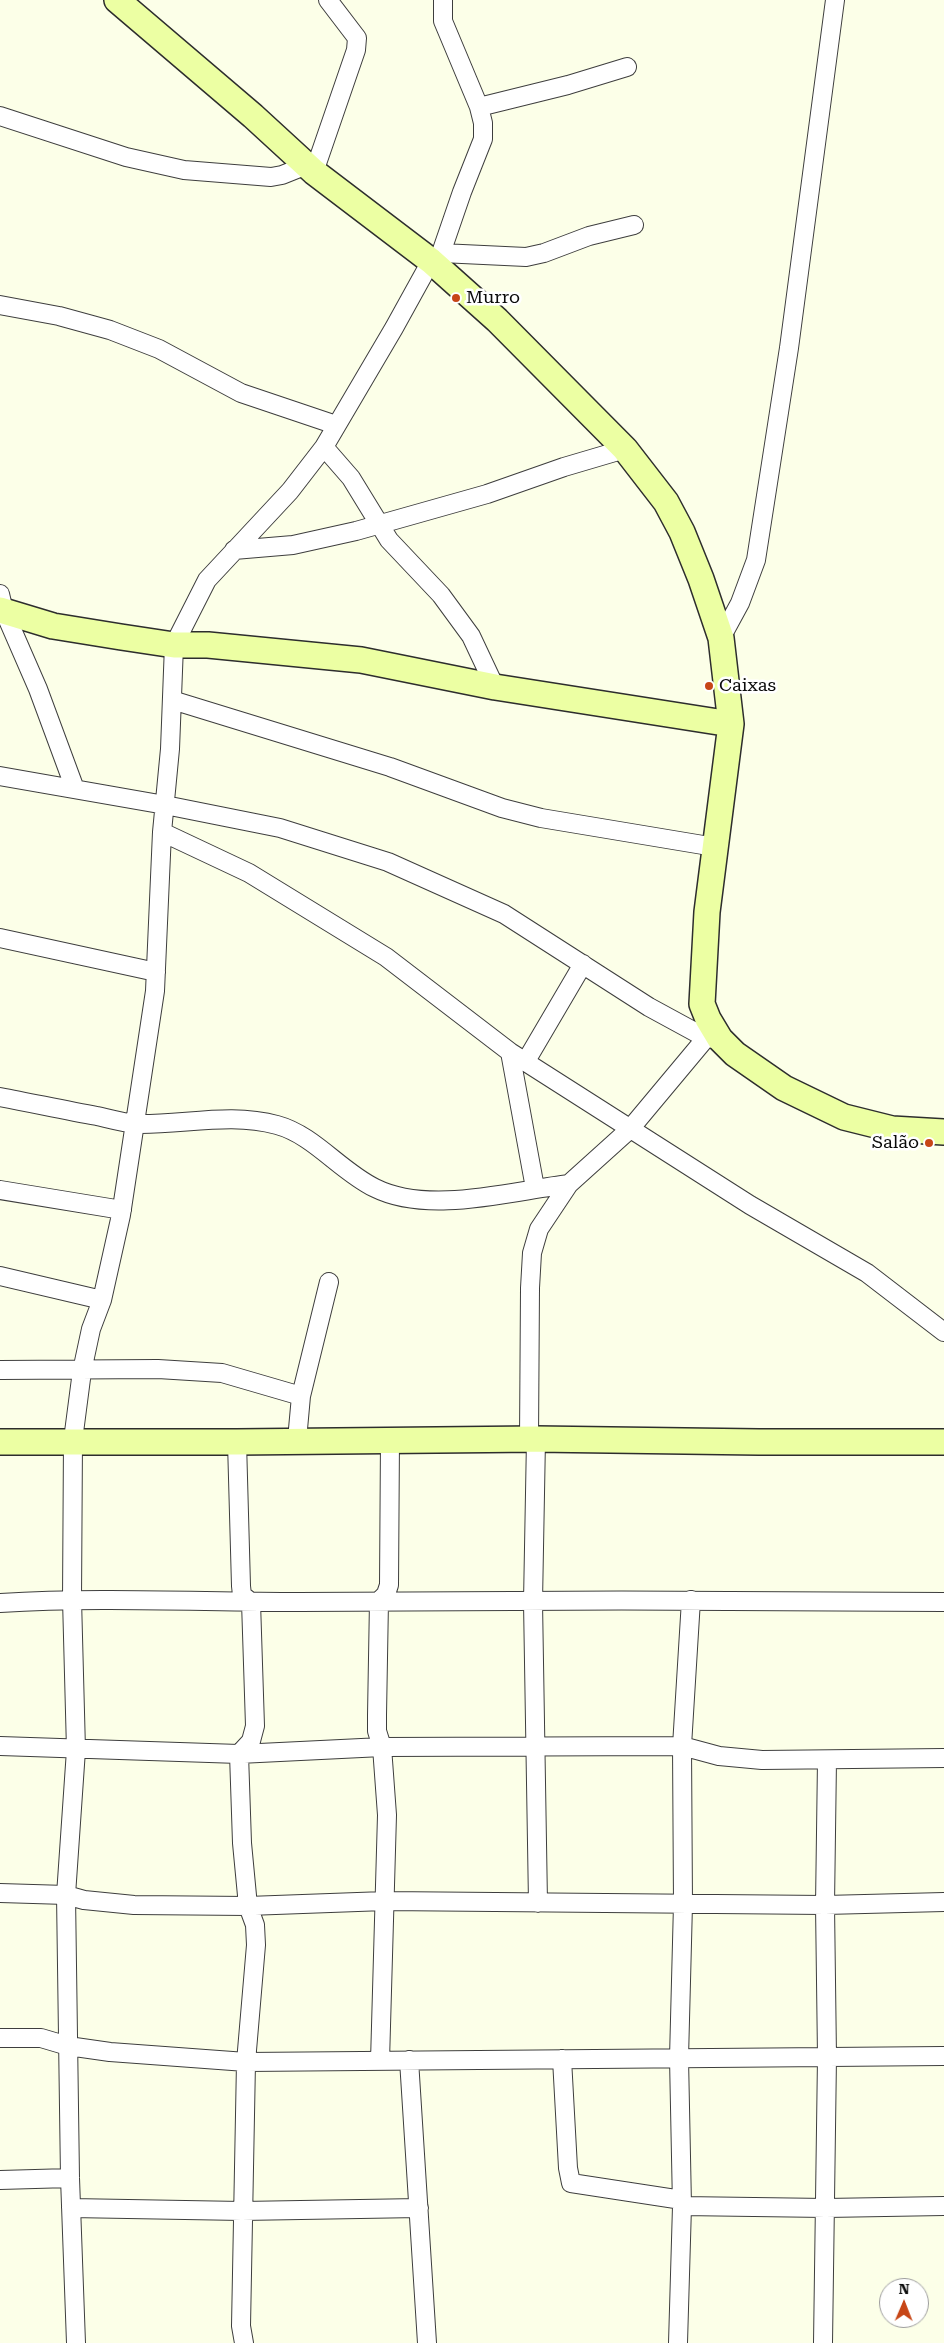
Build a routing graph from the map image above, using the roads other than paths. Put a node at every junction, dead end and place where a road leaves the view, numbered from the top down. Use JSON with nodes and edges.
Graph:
{"nodes":[{"id":1,"x":117,"y":0,"type":"edge"},
{"id":2,"x":328,"y":0,"type":"edge"},
{"id":3,"x":443,"y":0,"type":"edge"},
{"id":4,"x":830,"y":3,"type":"edge"},
{"id":5,"x":627,"y":67,"type":"dead end"},
{"id":6,"x":479,"y":107,"type":"junction"},
{"id":7,"x":0,"y":116,"type":"edge"},
{"id":8,"x":311,"y":169,"type":"junction"},
{"id":9,"x":634,"y":225,"type":"dead end"},
{"id":10,"x":436,"y":257,"type":"junction"},
{"id":11,"x":0,"y":305,"type":"edge"},
{"id":12,"x":336,"y":426,"type":"junction"},
{"id":13,"x":324,"y":447,"type":"junction"},
{"id":14,"x":625,"y":449,"type":"junction"},
{"id":15,"x":380,"y":524,"type":"junction"},
{"id":16,"x":234,"y":550,"type":"junction"},
{"id":17,"x":1,"y":605,"type":"edge"},
{"id":18,"x":721,"y":638,"type":"junction"},
{"id":19,"x":174,"y":644,"type":"junction"},
{"id":20,"x":495,"y":687,"type":"junction"},
{"id":21,"x":172,"y":700,"type":"junction"},
{"id":22,"x":731,"y":724,"type":"junction"},
{"id":23,"x":0,"y":776,"type":"edge"},
{"id":24,"x":75,"y":789,"type":"junction"},
{"id":25,"x":165,"y":805,"type":"junction"},
{"id":26,"x":162,"y":832,"type":"junction"},
{"id":27,"x":715,"y":847,"type":"junction"},
{"id":28,"x":0,"y":938,"type":"edge"},
{"id":29,"x":583,"y":964,"type":"junction"},
{"id":30,"x":156,"y":972,"type":"junction"},
{"id":31,"x":713,"y":1038,"type":"junction"},
{"id":32,"x":510,"y":1052,"type":"junction"},
{"id":33,"x":526,"y":1061,"type":"junction"},
{"id":34,"x":0,"y":1097,"type":"edge"},
{"id":35,"x":136,"y":1124,"type":"junction"},
{"id":36,"x":630,"y":1129,"type":"junction"},
{"id":37,"x":944,"y":1132,"type":"edge"},
{"id":38,"x":569,"y":1184,"type":"junction"},
{"id":39,"x":535,"y":1188,"type":"junction"},
{"id":40,"x":0,"y":1190,"type":"edge"},
{"id":41,"x":122,"y":1210,"type":"junction"},
{"id":42,"x":0,"y":1276,"type":"edge"},
{"id":43,"x":330,"y":1282,"type":"dead end"},
{"id":44,"x":102,"y":1300,"type":"junction"},
{"id":45,"x":944,"y":1332,"type":"edge"},
{"id":46,"x":0,"y":1370,"type":"edge"},
{"id":47,"x":82,"y":1371,"type":"junction"},
{"id":48,"x":302,"y":1396,"type":"junction"},
{"id":49,"x":390,"y":1439,"type":"junction"},
{"id":50,"x":533,"y":1439,"type":"junction"},
{"id":51,"x":73,"y":1440,"type":"junction"},
{"id":52,"x":297,"y":1440,"type":"junction"},
{"id":53,"x":0,"y":1442,"type":"edge"},
{"id":54,"x":237,"y":1442,"type":"junction"},
{"id":55,"x":944,"y":1442,"type":"edge"},
{"id":56,"x":72,"y":1599,"type":"junction"},
{"id":57,"x":691,"y":1600,"type":"junction"},
{"id":58,"x":379,"y":1601,"type":"junction"},
{"id":59,"x":251,"y":1602,"type":"junction"},
{"id":60,"x":533,"y":1602,"type":"junction"},
{"id":61,"x":944,"y":1602,"type":"edge"},
{"id":62,"x":0,"y":1603,"type":"edge"},
{"id":63,"x":0,"y":1746,"type":"edge"},
{"id":64,"x":535,"y":1746,"type":"junction"},
{"id":65,"x":682,"y":1746,"type":"junction"},
{"id":66,"x":382,"y":1747,"type":"junction"},
{"id":67,"x":76,"y":1750,"type":"junction"},
{"id":68,"x":239,"y":1754,"type":"junction"},
{"id":69,"x":944,"y":1758,"type":"edge"},
{"id":70,"x":827,"y":1760,"type":"junction"},
{"id":71,"x":0,"y":1893,"type":"edge"},
{"id":72,"x":66,"y":1895,"type":"junction"},
{"id":73,"x":385,"y":1902,"type":"junction"},
{"id":74,"x":944,"y":1902,"type":"edge"},
{"id":75,"x":538,"y":1903,"type":"junction"},
{"id":76,"x":683,"y":1904,"type":"junction"},
{"id":77,"x":825,"y":1905,"type":"junction"},
{"id":78,"x":248,"y":1906,"type":"junction"},
{"id":79,"x":0,"y":2038,"type":"edge"},
{"id":80,"x":68,"y":2046,"type":"junction"},
{"id":81,"x":944,"y":2056,"type":"edge"},
{"id":82,"x":827,"y":2057,"type":"junction"},
{"id":83,"x":679,"y":2058,"type":"junction"},
{"id":84,"x":562,"y":2059,"type":"junction"},
{"id":85,"x":408,"y":2060,"type":"junction"},
{"id":86,"x":380,"y":2061,"type":"junction"},
{"id":87,"x":246,"y":2062,"type":"junction"},
{"id":88,"x":70,"y":2178,"type":"junction"},
{"id":89,"x":0,"y":2180,"type":"edge"},
{"id":90,"x":682,"y":2203,"type":"junction"},
{"id":91,"x":944,"y":2206,"type":"edge"},
{"id":92,"x":71,"y":2208,"type":"junction"},
{"id":93,"x":420,"y":2208,"type":"junction"},
{"id":94,"x":826,"y":2208,"type":"junction"},
{"id":95,"x":242,"y":2211,"type":"junction"},
{"id":96,"x":76,"y":2343,"type":"edge"},
{"id":97,"x":244,"y":2343,"type":"edge"},
{"id":98,"x":427,"y":2343,"type":"edge"},
{"id":99,"x":678,"y":2343,"type":"edge"},
{"id":100,"x":823,"y":2343,"type":"edge"}],
"edges":[{"from":1,"to":8,"type":"street"},
{"from":2,"to":8,"type":"street"},
{"from":3,"to":6,"type":"street"},
{"from":4,"to":18,"type":"street"},
{"from":5,"to":6,"type":"street"},
{"from":6,"to":10,"type":"street"},
{"from":7,"to":8,"type":"street"},
{"from":8,"to":10,"type":"street"},
{"from":9,"to":10,"type":"street"},
{"from":10,"to":12,"type":"street"},
{"from":10,"to":14,"type":"street"},
{"from":11,"to":12,"type":"street"},
{"from":12,"to":13,"type":"street"},
{"from":13,"to":15,"type":"street"},
{"from":13,"to":16,"type":"street"},
{"from":14,"to":15,"type":"street"},
{"from":14,"to":18,"type":"street"},
{"from":15,"to":16,"type":"street"},
{"from":15,"to":20,"type":"street"},
{"from":16,"to":19,"type":"street"},
{"from":17,"to":19,"type":"street"},
{"from":17,"to":24,"type":"street"},
{"from":18,"to":22,"type":"street"},
{"from":19,"to":20,"type":"street"},
{"from":19,"to":21,"type":"street"},
{"from":20,"to":22,"type":"street"},
{"from":21,"to":25,"type":"street"},
{"from":21,"to":27,"type":"street"},
{"from":22,"to":27,"type":"street"},
{"from":23,"to":24,"type":"street"},
{"from":24,"to":25,"type":"street"},
{"from":25,"to":26,"type":"street"},
{"from":25,"to":29,"type":"street"},
{"from":26,"to":30,"type":"street"},
{"from":26,"to":32,"type":"street"},
{"from":27,"to":31,"type":"street"},
{"from":28,"to":30,"type":"street"},
{"from":29,"to":31,"type":"street"},
{"from":29,"to":33,"type":"street"},
{"from":30,"to":35,"type":"street"},
{"from":31,"to":36,"type":"street"},
{"from":31,"to":37,"type":"street"},
{"from":32,"to":33,"type":"street"},
{"from":32,"to":39,"type":"street"},
{"from":33,"to":36,"type":"street"},
{"from":34,"to":35,"type":"street"},
{"from":35,"to":39,"type":"street"},
{"from":35,"to":41,"type":"street"},
{"from":36,"to":38,"type":"street"},
{"from":36,"to":45,"type":"street"},
{"from":38,"to":39,"type":"street"},
{"from":38,"to":50,"type":"street"},
{"from":40,"to":41,"type":"street"},
{"from":41,"to":44,"type":"street"},
{"from":42,"to":44,"type":"street"},
{"from":43,"to":48,"type":"street"},
{"from":44,"to":47,"type":"street"},
{"from":46,"to":47,"type":"street"},
{"from":47,"to":48,"type":"street"},
{"from":47,"to":51,"type":"street"},
{"from":48,"to":52,"type":"street"},
{"from":49,"to":50,"type":"street"},
{"from":49,"to":52,"type":"street"},
{"from":49,"to":58,"type":"street"},
{"from":50,"to":55,"type":"street"},
{"from":50,"to":60,"type":"street"},
{"from":51,"to":53,"type":"street"},
{"from":51,"to":54,"type":"street"},
{"from":51,"to":56,"type":"street"},
{"from":52,"to":54,"type":"street"},
{"from":54,"to":59,"type":"street"},
{"from":56,"to":59,"type":"street"},
{"from":56,"to":62,"type":"street"},
{"from":56,"to":67,"type":"street"},
{"from":57,"to":60,"type":"street"},
{"from":57,"to":61,"type":"street"},
{"from":57,"to":65,"type":"street"},
{"from":58,"to":59,"type":"street"},
{"from":58,"to":60,"type":"street"},
{"from":58,"to":66,"type":"street"},
{"from":59,"to":68,"type":"street"},
{"from":60,"to":64,"type":"street"},
{"from":63,"to":67,"type":"street"},
{"from":64,"to":65,"type":"street"},
{"from":64,"to":66,"type":"street"},
{"from":64,"to":75,"type":"street"},
{"from":65,"to":70,"type":"street"},
{"from":65,"to":76,"type":"street"},
{"from":66,"to":68,"type":"street"},
{"from":66,"to":73,"type":"street"},
{"from":67,"to":68,"type":"street"},
{"from":67,"to":72,"type":"street"},
{"from":68,"to":78,"type":"street"},
{"from":69,"to":70,"type":"street"},
{"from":70,"to":77,"type":"street"},
{"from":71,"to":72,"type":"street"},
{"from":72,"to":78,"type":"street"},
{"from":72,"to":80,"type":"street"},
{"from":73,"to":75,"type":"street"},
{"from":73,"to":78,"type":"street"},
{"from":73,"to":86,"type":"street"},
{"from":74,"to":77,"type":"street"},
{"from":75,"to":76,"type":"street"},
{"from":76,"to":77,"type":"street"},
{"from":76,"to":83,"type":"street"},
{"from":77,"to":82,"type":"street"},
{"from":78,"to":87,"type":"street"},
{"from":79,"to":80,"type":"street"},
{"from":80,"to":87,"type":"street"},
{"from":80,"to":88,"type":"street"},
{"from":81,"to":82,"type":"street"},
{"from":82,"to":83,"type":"street"},
{"from":82,"to":94,"type":"street"},
{"from":83,"to":84,"type":"street"},
{"from":83,"to":90,"type":"street"},
{"from":84,"to":85,"type":"street"},
{"from":84,"to":90,"type":"street"},
{"from":85,"to":86,"type":"street"},
{"from":85,"to":93,"type":"street"},
{"from":86,"to":87,"type":"street"},
{"from":87,"to":95,"type":"street"},
{"from":88,"to":89,"type":"street"},
{"from":88,"to":92,"type":"street"},
{"from":90,"to":94,"type":"street"},
{"from":90,"to":99,"type":"street"},
{"from":91,"to":94,"type":"street"},
{"from":92,"to":95,"type":"street"},
{"from":92,"to":96,"type":"street"},
{"from":93,"to":95,"type":"street"},
{"from":93,"to":98,"type":"street"},
{"from":94,"to":100,"type":"street"},
{"from":95,"to":97,"type":"street"}]}
